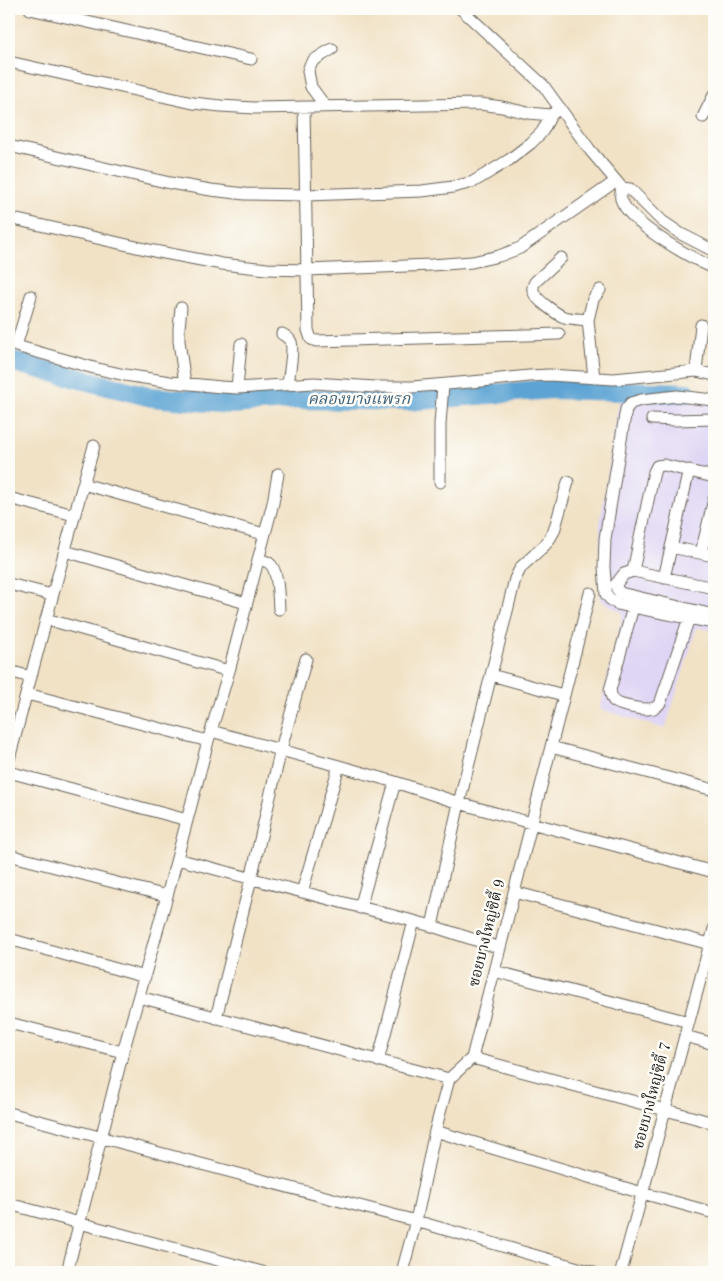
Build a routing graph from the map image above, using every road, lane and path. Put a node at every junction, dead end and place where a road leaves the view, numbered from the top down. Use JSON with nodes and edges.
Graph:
{"nodes":[{"id":1,"x":30,"y":9,"type":"edge"},
{"id":2,"x":461,"y":9,"type":"edge"},
{"id":3,"x":332,"y":49,"type":"dead end"},
{"id":4,"x":251,"y":59,"type":"dead end"},
{"id":5,"x":9,"y":62,"type":"edge"},
{"id":6,"x":714,"y":95,"type":"edge"},
{"id":7,"x":325,"y":106,"type":"junction"},
{"id":8,"x":304,"y":107,"type":"junction"},
{"id":9,"x":555,"y":112,"type":"junction"},
{"id":10,"x":702,"y":117,"type":"dead end"},
{"id":11,"x":9,"y":146,"type":"edge"},
{"id":12,"x":619,"y":184,"type":"junction"},
{"id":13,"x":306,"y":195,"type":"junction"},
{"id":14,"x":9,"y":218,"type":"edge"},
{"id":15,"x":714,"y":251,"type":"edge"},
{"id":16,"x":561,"y":258,"type":"dead end"},
{"id":17,"x":714,"y":268,"type":"edge"},
{"id":18,"x":307,"y":270,"type":"junction"},
{"id":19,"x":600,"y":290,"type":"dead end"},
{"id":20,"x":31,"y":296,"type":"dead end"},
{"id":21,"x":181,"y":308,"type":"dead end"},
{"id":22,"x":588,"y":320,"type":"junction"},
{"id":23,"x":701,"y":325,"type":"dead end"},
{"id":24,"x":282,"y":334,"type":"dead end"},
{"id":25,"x":559,"y":334,"type":"dead end"},
{"id":26,"x":241,"y":344,"type":"dead end"},
{"id":27,"x":12,"y":345,"type":"edge"},
{"id":28,"x":696,"y":371,"type":"junction"},
{"id":29,"x":714,"y":375,"type":"edge"},
{"id":30,"x":594,"y":378,"type":"junction"},
{"id":31,"x":185,"y":384,"type":"junction"},
{"id":32,"x":288,"y":384,"type":"junction"},
{"id":33,"x":238,"y":388,"type":"junction"},
{"id":34,"x":443,"y":388,"type":"junction"},
{"id":35,"x":714,"y":400,"type":"edge"},
{"id":36,"x":652,"y":419,"type":"dead end"},
{"id":37,"x":714,"y":419,"type":"edge"},
{"id":38,"x":94,"y":446,"type":"dead end"},
{"id":39,"x":688,"y":470,"type":"junction"},
{"id":40,"x":278,"y":474,"type":"dead end"},
{"id":41,"x":714,"y":476,"type":"edge"},
{"id":42,"x":440,"y":482,"type":"dead end"},
{"id":43,"x":568,"y":482,"type":"dead end"},
{"id":44,"x":83,"y":484,"type":"junction"},
{"id":45,"x":9,"y":498,"type":"edge"},
{"id":46,"x":714,"y":499,"type":"edge"},
{"id":47,"x":74,"y":515,"type":"junction"},
{"id":48,"x":264,"y":534,"type":"junction"},
{"id":49,"x":671,"y":547,"type":"junction"},
{"id":50,"x":65,"y":551,"type":"junction"},
{"id":51,"x":701,"y":553,"type":"junction"},
{"id":52,"x":714,"y":556,"type":"edge"},
{"id":53,"x":258,"y":559,"type":"junction"},
{"id":54,"x":633,"y":571,"type":"junction"},
{"id":55,"x":664,"y":578,"type":"junction"},
{"id":56,"x":9,"y":584,"type":"edge"},
{"id":57,"x":714,"y":588,"type":"edge"},
{"id":58,"x":590,"y":593,"type":"dead end"},
{"id":59,"x":52,"y":595,"type":"junction"},
{"id":60,"x":246,"y":603,"type":"junction"},
{"id":61,"x":632,"y":607,"type":"junction"},
{"id":62,"x":279,"y":609,"type":"dead end"},
{"id":63,"x":714,"y":615,"type":"edge"},
{"id":64,"x":690,"y":618,"type":"junction"},
{"id":65,"x":46,"y":619,"type":"junction"},
{"id":66,"x":714,"y":623,"type":"edge"},
{"id":67,"x":306,"y":660,"type":"dead end"},
{"id":68,"x":9,"y":671,"type":"edge"},
{"id":69,"x":229,"y":671,"type":"junction"},
{"id":70,"x":491,"y":675,"type":"junction"},
{"id":71,"x":31,"y":677,"type":"junction"},
{"id":72,"x":27,"y":694,"type":"junction"},
{"id":73,"x":563,"y":695,"type":"junction"},
{"id":74,"x":209,"y":736,"type":"junction"},
{"id":75,"x":550,"y":747,"type":"junction"},
{"id":76,"x":281,"y":749,"type":"junction"},
{"id":77,"x":9,"y":758,"type":"edge"},
{"id":78,"x":339,"y":766,"type":"junction"},
{"id":79,"x":9,"y":772,"type":"edge"},
{"id":80,"x":395,"y":782,"type":"junction"},
{"id":81,"x":714,"y":790,"type":"edge"},
{"id":82,"x":458,"y":802,"type":"junction"},
{"id":83,"x":187,"y":820,"type":"junction"},
{"id":84,"x":531,"y":823,"type":"junction"},
{"id":85,"x":9,"y":855,"type":"edge"},
{"id":86,"x":177,"y":859,"type":"junction"},
{"id":87,"x":714,"y":872,"type":"edge"},
{"id":88,"x":251,"y":880,"type":"junction"},
{"id":89,"x":302,"y":892,"type":"junction"},
{"id":90,"x":514,"y":892,"type":"junction"},
{"id":91,"x":167,"y":896,"type":"junction"},
{"id":92,"x":360,"y":908,"type":"junction"},
{"id":93,"x":414,"y":922,"type":"junction"},
{"id":94,"x":432,"y":926,"type":"junction"},
{"id":95,"x":714,"y":928,"type":"edge"},
{"id":96,"x":9,"y":939,"type":"edge"},
{"id":97,"x":710,"y":944,"type":"junction"},
{"id":98,"x":500,"y":948,"type":"junction"},
{"id":99,"x":494,"y":971,"type":"junction"},
{"id":100,"x":145,"y":977,"type":"junction"},
{"id":101,"x":139,"y":997,"type":"junction"},
{"id":102,"x":216,"y":1018,"type":"junction"},
{"id":103,"x":689,"y":1022,"type":"junction"},
{"id":104,"x":9,"y":1023,"type":"edge"},
{"id":105,"x":685,"y":1036,"type":"junction"},
{"id":106,"x":714,"y":1044,"type":"edge"},
{"id":107,"x":124,"y":1052,"type":"junction"},
{"id":108,"x":472,"y":1058,"type":"junction"},
{"id":109,"x":378,"y":1061,"type":"junction"},
{"id":110,"x":449,"y":1079,"type":"junction"},
{"id":111,"x":665,"y":1109,"type":"junction"},
{"id":112,"x":9,"y":1114,"type":"edge"},
{"id":113,"x":714,"y":1123,"type":"edge"},
{"id":114,"x":435,"y":1131,"type":"junction"},
{"id":115,"x":101,"y":1138,"type":"junction"},
{"id":116,"x":642,"y":1193,"type":"junction"},
{"id":117,"x":9,"y":1204,"type":"edge"},
{"id":118,"x":714,"y":1213,"type":"edge"},
{"id":119,"x":416,"y":1221,"type":"junction"},
{"id":120,"x":80,"y":1223,"type":"junction"},
{"id":121,"x":67,"y":1272,"type":"edge"},
{"id":122,"x":262,"y":1272,"type":"edge"},
{"id":123,"x":402,"y":1272,"type":"edge"},
{"id":124,"x":592,"y":1272,"type":"edge"},
{"id":125,"x":621,"y":1272,"type":"edge"}],
"edges":[{"from":1,"to":4,"type":"street"},
{"from":2,"to":9,"type":"street"},
{"from":3,"to":7,"type":"street"},
{"from":5,"to":8,"type":"street"},
{"from":6,"to":10,"type":"street"},
{"from":7,"to":8,"type":"street"},
{"from":7,"to":9,"type":"street"},
{"from":8,"to":13,"type":"street"},
{"from":9,"to":12,"type":"street"},
{"from":9,"to":13,"type":"street"},
{"from":11,"to":13,"type":"street"},
{"from":12,"to":15,"type":"street"},
{"from":12,"to":17,"type":"street"},
{"from":12,"to":18,"type":"street"},
{"from":13,"to":18,"type":"street"},
{"from":14,"to":18,"type":"street"},
{"from":16,"to":22,"type":"street"},
{"from":18,"to":25,"type":"street"},
{"from":19,"to":22,"type":"street"},
{"from":20,"to":27,"type":"street"},
{"from":21,"to":31,"type":"street"},
{"from":22,"to":30,"type":"street"},
{"from":23,"to":28,"type":"street"},
{"from":24,"to":32,"type":"street"},
{"from":26,"to":33,"type":"street"},
{"from":27,"to":31,"type":"street"},
{"from":28,"to":29,"type":"street"},
{"from":28,"to":30,"type":"street"},
{"from":30,"to":34,"type":"street"},
{"from":31,"to":33,"type":"street"},
{"from":32,"to":33,"type":"street"},
{"from":32,"to":34,"type":"street"},
{"from":34,"to":42,"type":"street"},
{"from":35,"to":61,"type":"street"},
{"from":36,"to":37,"type":"street"},
{"from":38,"to":44,"type":"street"},
{"from":39,"to":41,"type":"street"},
{"from":39,"to":49,"type":"street"},
{"from":39,"to":54,"type":"street"},
{"from":40,"to":48,"type":"street"},
{"from":43,"to":70,"type":"street"},
{"from":44,"to":47,"type":"street"},
{"from":44,"to":48,"type":"street"},
{"from":45,"to":47,"type":"street"},
{"from":46,"to":51,"type":"street"},
{"from":47,"to":50,"type":"street"},
{"from":48,"to":53,"type":"street"},
{"from":49,"to":51,"type":"street"},
{"from":49,"to":55,"type":"street"},
{"from":50,"to":59,"type":"street"},
{"from":50,"to":60,"type":"street"},
{"from":51,"to":52,"type":"street"},
{"from":53,"to":60,"type":"street"},
{"from":53,"to":62,"type":"street"},
{"from":54,"to":55,"type":"street"},
{"from":54,"to":63,"type":"street"},
{"from":55,"to":57,"type":"street"},
{"from":56,"to":59,"type":"street"},
{"from":58,"to":73,"type":"street","name":"ซอยบางใหญ่ซิตี้ 9"},
{"from":59,"to":65,"type":"street"},
{"from":60,"to":69,"type":"street"},
{"from":61,"to":64,"type":"street"},
{"from":61,"to":64,"type":"street"},
{"from":64,"to":66,"type":"street"},
{"from":65,"to":69,"type":"street"},
{"from":65,"to":71,"type":"street"},
{"from":67,"to":76,"type":"street"},
{"from":68,"to":71,"type":"street"},
{"from":69,"to":74,"type":"street"},
{"from":70,"to":73,"type":"street"},
{"from":70,"to":82,"type":"street"},
{"from":71,"to":72,"type":"street"},
{"from":72,"to":74,"type":"street"},
{"from":72,"to":77,"type":"street"},
{"from":73,"to":75,"type":"street","name":"ซอยบางใหญ่ซิตี้ 9"},
{"from":74,"to":76,"type":"street"},
{"from":74,"to":83,"type":"street"},
{"from":75,"to":81,"type":"street"},
{"from":75,"to":84,"type":"street","name":"ซอยบางใหญ่ซิตี้ 9"},
{"from":76,"to":78,"type":"street"},
{"from":76,"to":88,"type":"street"},
{"from":78,"to":80,"type":"street"},
{"from":78,"to":89,"type":"street"},
{"from":79,"to":83,"type":"street"},
{"from":80,"to":82,"type":"street"},
{"from":80,"to":92,"type":"street"},
{"from":82,"to":84,"type":"street"},
{"from":82,"to":94,"type":"street"},
{"from":83,"to":86,"type":"street"},
{"from":84,"to":87,"type":"street"},
{"from":84,"to":90,"type":"street","name":"ซอยบางใหญ่ซิตี้ 9"},
{"from":85,"to":91,"type":"street"},
{"from":86,"to":88,"type":"street"},
{"from":86,"to":91,"type":"street"},
{"from":88,"to":89,"type":"street"},
{"from":88,"to":102,"type":"street"},
{"from":89,"to":92,"type":"street"},
{"from":90,"to":97,"type":"street"},
{"from":90,"to":98,"type":"street","name":"ซอยบางใหญ่ซิตี้ 9"},
{"from":91,"to":100,"type":"street"},
{"from":92,"to":93,"type":"street"},
{"from":93,"to":94,"type":"street"},
{"from":93,"to":109,"type":"street"},
{"from":94,"to":98,"type":"street"},
{"from":95,"to":97,"type":"street","name":"ซอยบางใหญ่ซิตี้ 7"},
{"from":96,"to":100,"type":"street"},
{"from":97,"to":103,"type":"street","name":"ซอยบางใหญ่ซิตี้ 7"},
{"from":98,"to":99,"type":"street","name":"ซอยบางใหญ่ซิตี้ 9"},
{"from":99,"to":103,"type":"street"},
{"from":99,"to":108,"type":"street","name":"ซอยบางใหญ่ซิตี้ 9"},
{"from":100,"to":101,"type":"street"},
{"from":101,"to":102,"type":"street"},
{"from":101,"to":107,"type":"street"},
{"from":102,"to":109,"type":"street"},
{"from":103,"to":105,"type":"street","name":"ซอยบางใหญ่ซิตี้ 7"},
{"from":104,"to":107,"type":"street"},
{"from":105,"to":106,"type":"street"},
{"from":105,"to":111,"type":"street","name":"ซอยบางใหญ่ซิตี้ 7"},
{"from":107,"to":115,"type":"street"},
{"from":108,"to":110,"type":"street"},
{"from":108,"to":111,"type":"street"},
{"from":109,"to":110,"type":"street"},
{"from":110,"to":114,"type":"street"},
{"from":111,"to":113,"type":"street"},
{"from":111,"to":116,"type":"street","name":"ซอยบางใหญ่ซิตี้ 7"},
{"from":112,"to":115,"type":"street"},
{"from":114,"to":116,"type":"street"},
{"from":114,"to":119,"type":"street"},
{"from":115,"to":119,"type":"street"},
{"from":115,"to":120,"type":"street"},
{"from":116,"to":118,"type":"street"},
{"from":116,"to":125,"type":"street","name":"ซอยบางใหญ่ซิตี้ 7"},
{"from":117,"to":120,"type":"street"},
{"from":119,"to":123,"type":"street"},
{"from":119,"to":124,"type":"street"},
{"from":120,"to":121,"type":"street"},
{"from":120,"to":122,"type":"street"}]}
